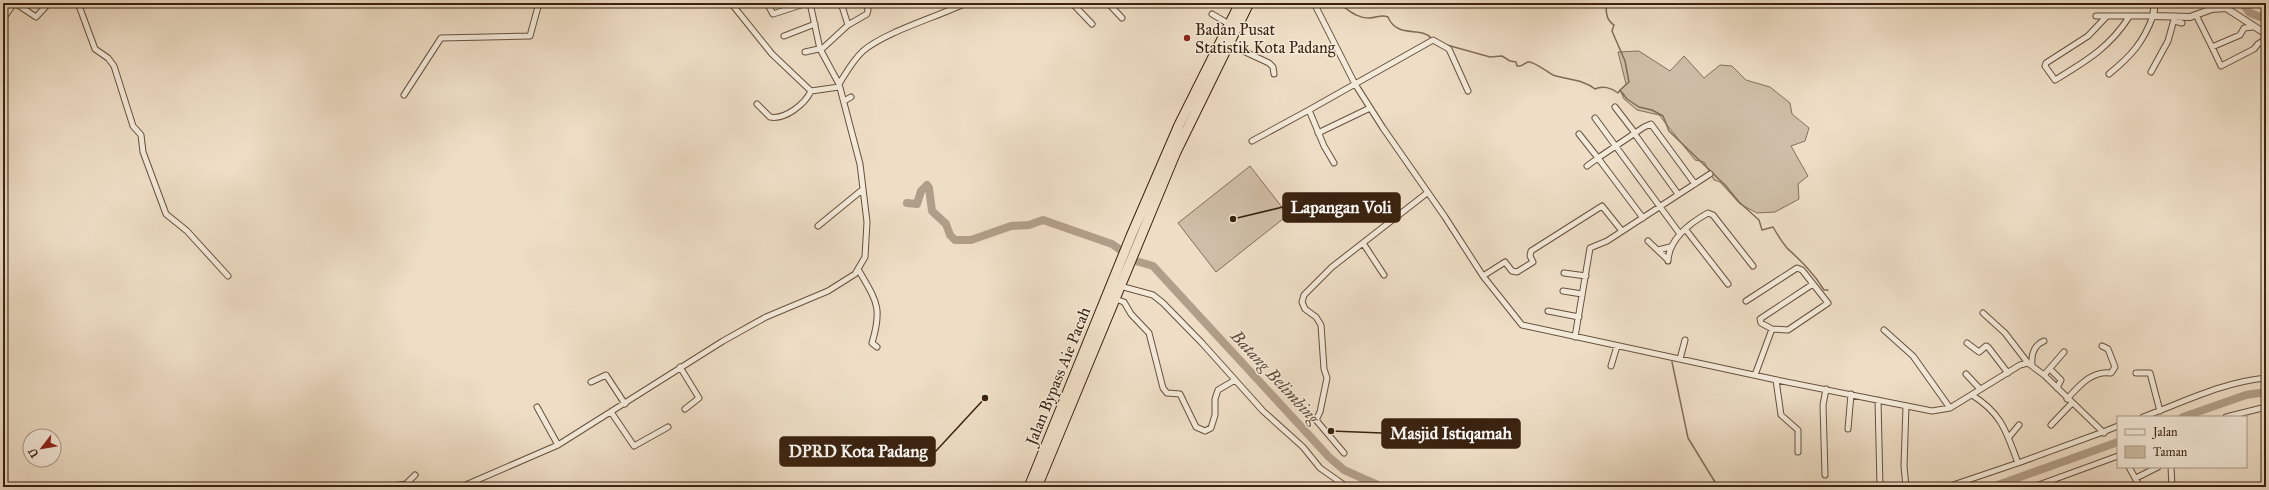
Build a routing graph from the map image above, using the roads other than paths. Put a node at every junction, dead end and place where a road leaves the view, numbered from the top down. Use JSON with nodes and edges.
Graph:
{"nodes":[{"id":1,"x":14,"y":3,"type":"edge"},
{"id":2,"x":49,"y":3,"type":"edge"},
{"id":3,"x":78,"y":3,"type":"edge"},
{"id":4,"x":539,"y":3,"type":"edge"},
{"id":5,"x":731,"y":3,"type":"edge"},
{"id":6,"x":767,"y":3,"type":"edge"},
{"id":7,"x":807,"y":3,"type":"edge"},
{"id":8,"x":810,"y":3,"type":"edge"},
{"id":9,"x":841,"y":3,"type":"edge"},
{"id":10,"x":966,"y":3,"type":"edge"},
{"id":11,"x":1072,"y":3,"type":"edge"},
{"id":12,"x":1108,"y":3,"type":"edge"},
{"id":13,"x":1240,"y":3,"type":"edge"},
{"id":14,"x":1249,"y":3,"type":"edge"},
{"id":15,"x":1314,"y":3,"type":"edge"},
{"id":16,"x":2155,"y":3,"type":"edge"},
{"id":17,"x":867,"y":6,"type":"dead end"},
{"id":18,"x":954,"y":6,"type":"edge"},
{"id":19,"x":1212,"y":14,"type":"dead end"},
{"id":20,"x":2196,"y":15,"type":"junction"},
{"id":21,"x":2096,"y":16,"type":"dead end"},
{"id":22,"x":2107,"y":16,"type":"junction"},
{"id":23,"x":2153,"y":16,"type":"junction"},
{"id":24,"x":1237,"y":17,"type":"junction"},
{"id":25,"x":2129,"y":17,"type":"junction"},
{"id":26,"x":1122,"y":18,"type":"dead end"},
{"id":27,"x":3,"y":19,"type":"edge"},
{"id":28,"x":2174,"y":19,"type":"junction"},
{"id":29,"x":2182,"y":23,"type":"dead end"},
{"id":30,"x":815,"y":24,"type":"junction"},
{"id":31,"x":1092,"y":24,"type":"dead end"},
{"id":32,"x":1229,"y":24,"type":"junction"},
{"id":33,"x":848,"y":25,"type":"junction"},
{"id":34,"x":2253,"y":27,"type":"junction"},
{"id":35,"x":2266,"y":34,"type":"edge"},
{"id":36,"x":784,"y":36,"type":"dead end"},
{"id":37,"x":2266,"y":39,"type":"edge"},
{"id":38,"x":1228,"y":44,"type":"junction"},
{"id":39,"x":2212,"y":47,"type":"junction"},
{"id":40,"x":820,"y":48,"type":"junction"},
{"id":41,"x":805,"y":52,"type":"dead end"},
{"id":42,"x":2151,"y":72,"type":"dead end"},
{"id":43,"x":1274,"y":74,"type":"dead end"},
{"id":44,"x":2109,"y":74,"type":"dead end"},
{"id":45,"x":1354,"y":84,"type":"junction"},
{"id":46,"x":839,"y":85,"type":"junction"},
{"id":47,"x":812,"y":91,"type":"junction"},
{"id":48,"x":1468,"y":91,"type":"dead end"},
{"id":49,"x":404,"y":95,"type":"dead end"},
{"id":50,"x":851,"y":97,"type":"dead end"},
{"id":51,"x":844,"y":101,"type":"junction"},
{"id":52,"x":757,"y":104,"type":"dead end"},
{"id":53,"x":1615,"y":107,"type":"dead end"},
{"id":54,"x":1370,"y":108,"type":"junction"},
{"id":55,"x":1309,"y":110,"type":"junction"},
{"id":56,"x":1595,"y":118,"type":"dead end"},
{"id":57,"x":1318,"y":133,"type":"junction"},
{"id":58,"x":1634,"y":133,"type":"junction"},
{"id":59,"x":1579,"y":134,"type":"dead end"},
{"id":60,"x":1252,"y":141,"type":"dead end"},
{"id":61,"x":1615,"y":146,"type":"junction"},
{"id":62,"x":1598,"y":158,"type":"junction"},
{"id":63,"x":1334,"y":163,"type":"dead end"},
{"id":64,"x":1587,"y":166,"type":"dead end"},
{"id":65,"x":1710,"y":174,"type":"dead end"},
{"id":66,"x":1695,"y":184,"type":"junction"},
{"id":67,"x":862,"y":190,"type":"junction"},
{"id":68,"x":1428,"y":193,"type":"junction"},
{"id":69,"x":1678,"y":194,"type":"junction"},
{"id":70,"x":1661,"y":206,"type":"junction"},
{"id":71,"x":1642,"y":218,"type":"junction"},
{"id":72,"x":818,"y":226,"type":"dead end"},
{"id":73,"x":1686,"y":230,"type":"junction"},
{"id":74,"x":1622,"y":231,"type":"junction"},
{"id":75,"x":1680,"y":234,"type":"junction"},
{"id":76,"x":1363,"y":242,"type":"junction"},
{"id":77,"x":1648,"y":242,"type":"dead end"},
{"id":78,"x":1670,"y":247,"type":"junction"},
{"id":79,"x":1658,"y":250,"type":"junction"},
{"id":80,"x":1753,"y":266,"type":"dead end"},
{"id":81,"x":858,"y":269,"type":"junction"},
{"id":82,"x":1564,"y":273,"type":"dead end"},
{"id":83,"x":1384,"y":275,"type":"dead end"},
{"id":84,"x":228,"y":276,"type":"dead end"},
{"id":85,"x":1483,"y":276,"type":"junction"},
{"id":86,"x":1586,"y":276,"type":"junction"},
{"id":87,"x":1119,"y":281,"type":"junction"},
{"id":88,"x":1728,"y":284,"type":"dead end"},
{"id":89,"x":1813,"y":284,"type":"junction"},
{"id":90,"x":1563,"y":291,"type":"dead end"},
{"id":91,"x":1582,"y":294,"type":"junction"},
{"id":92,"x":1115,"y":299,"type":"junction"},
{"id":93,"x":1746,"y":301,"type":"dead end"},
{"id":94,"x":1548,"y":311,"type":"dead end"},
{"id":95,"x":1983,"y":312,"type":"dead end"},
{"id":96,"x":1579,"y":317,"type":"junction"},
{"id":97,"x":1772,"y":329,"type":"junction"},
{"id":98,"x":1884,"y":330,"type":"dead end"},
{"id":99,"x":1575,"y":336,"type":"junction"},
{"id":100,"x":1685,"y":340,"type":"dead end"},
{"id":101,"x":1967,"y":342,"type":"dead end"},
{"id":102,"x":2044,"y":342,"type":"dead end"},
{"id":103,"x":1617,"y":346,"type":"junction"},
{"id":104,"x":2102,"y":346,"type":"dead end"},
{"id":105,"x":877,"y":348,"type":"dead end"},
{"id":106,"x":2064,"y":352,"type":"dead end"},
{"id":107,"x":1680,"y":359,"type":"junction"},
{"id":108,"x":2030,"y":364,"type":"junction"},
{"id":109,"x":1611,"y":366,"type":"dead end"},
{"id":110,"x":680,"y":367,"type":"junction"},
{"id":111,"x":2050,"y":369,"type":"junction"},
{"id":112,"x":2008,"y":373,"type":"junction"},
{"id":113,"x":2136,"y":373,"type":"dead end"},
{"id":114,"x":1966,"y":374,"type":"dead end"},
{"id":115,"x":1756,"y":375,"type":"junction"},
{"id":116,"x":2044,"y":375,"type":"junction"},
{"id":117,"x":2266,"y":378,"type":"edge"},
{"id":118,"x":1235,"y":380,"type":"junction"},
{"id":119,"x":1776,"y":380,"type":"junction"},
{"id":120,"x":591,"y":382,"type":"dead end"},
{"id":121,"x":2057,"y":388,"type":"junction"},
{"id":122,"x":1826,"y":389,"type":"junction"},
{"id":123,"x":1980,"y":390,"type":"junction"},
{"id":124,"x":1851,"y":394,"type":"junction"},
{"id":125,"x":1972,"y":395,"type":"junction"},
{"id":126,"x":2067,"y":399,"type":"junction"},
{"id":127,"x":1878,"y":400,"type":"junction"},
{"id":128,"x":625,"y":404,"type":"junction"},
{"id":129,"x":2072,"y":404,"type":"junction"},
{"id":130,"x":1906,"y":406,"type":"junction"},
{"id":131,"x":537,"y":407,"type":"dead end"},
{"id":132,"x":2266,"y":407,"type":"edge"},
{"id":133,"x":1950,"y":408,"type":"junction"},
{"id":134,"x":685,"y":409,"type":"dead end"},
{"id":135,"x":2160,"y":411,"type":"junction"},
{"id":136,"x":611,"y":412,"type":"junction"},
{"id":137,"x":2146,"y":416,"type":"edge"},
{"id":138,"x":2230,"y":416,"type":"edge"},
{"id":139,"x":2019,"y":424,"type":"dead end"},
{"id":140,"x":2051,"y":425,"type":"dead end"},
{"id":141,"x":2117,"y":426,"type":"edge"},
{"id":142,"x":668,"y":427,"type":"dead end"},
{"id":143,"x":1848,"y":429,"type":"dead end"},
{"id":144,"x":2104,"y":432,"type":"junction"},
{"id":145,"x":2009,"y":437,"type":"junction"},
{"id":146,"x":558,"y":445,"type":"junction"},
{"id":147,"x":1798,"y":452,"type":"dead end"},
{"id":148,"x":1344,"y":453,"type":"dead end"},
{"id":149,"x":2117,"y":456,"type":"edge"},
{"id":150,"x":2018,"y":463,"type":"junction"},
{"id":151,"x":2130,"y":468,"type":"edge"},
{"id":152,"x":2156,"y":468,"type":"edge"},
{"id":153,"x":2171,"y":468,"type":"edge"},
{"id":154,"x":415,"y":475,"type":"dead end"},
{"id":155,"x":1825,"y":475,"type":"dead end"},
{"id":156,"x":2136,"y":478,"type":"junction"},
{"id":157,"x":385,"y":487,"type":"edge"},
{"id":158,"x":462,"y":487,"type":"edge"},
{"id":159,"x":1029,"y":487,"type":"edge"},
{"id":160,"x":1037,"y":487,"type":"edge"},
{"id":161,"x":1347,"y":487,"type":"edge"},
{"id":162,"x":1880,"y":487,"type":"edge"},
{"id":163,"x":1906,"y":487,"type":"edge"},
{"id":164,"x":1947,"y":487,"type":"edge"},
{"id":165,"x":2033,"y":487,"type":"edge"},
{"id":166,"x":2140,"y":487,"type":"edge"},
{"id":167,"x":2172,"y":487,"type":"edge"}],
"edges":[{"from":1,"to":2,"type":"street"},
{"from":1,"to":27,"type":"street"},
{"from":3,"to":84,"type":"street"},
{"from":4,"to":49,"type":"street"},
{"from":5,"to":47,"type":"street"},
{"from":6,"to":7,"type":"street"},
{"from":8,"to":30,"type":"street"},
{"from":9,"to":33,"type":"street"},
{"from":10,"to":18,"type":"street"},
{"from":11,"to":31,"type":"street"},
{"from":12,"to":26,"type":"street"},
{"from":13,"to":24,"type":"highway"},
{"from":14,"to":24,"type":"highway"},
{"from":15,"to":45,"type":"street"},
{"from":16,"to":23,"type":"street"},
{"from":17,"to":33,"type":"street"},
{"from":18,"to":46,"type":"street"},
{"from":19,"to":32,"type":"street"},
{"from":20,"to":28,"type":"street"},
{"from":20,"to":34,"type":"street"},
{"from":20,"to":39,"type":"street"},
{"from":21,"to":22,"type":"street"},
{"from":22,"to":25,"type":"street"},
{"from":22,"to":25,"type":"street"},
{"from":23,"to":25,"type":"street"},
{"from":23,"to":28,"type":"street"},
{"from":23,"to":44,"type":"street"},
{"from":24,"to":32,"type":"highway"},
{"from":24,"to":38,"type":"highway"},
{"from":28,"to":29,"type":"street"},
{"from":28,"to":42,"type":"street"},
{"from":30,"to":36,"type":"street"},
{"from":30,"to":40,"type":"street"},
{"from":32,"to":87,"type":"highway"},
{"from":33,"to":40,"type":"street"},
{"from":34,"to":35,"type":"street"},
{"from":34,"to":39,"type":"street"},
{"from":37,"to":39,"type":"street"},
{"from":38,"to":43,"type":"street"},
{"from":38,"to":87,"type":"highway"},
{"from":40,"to":41,"type":"street"},
{"from":40,"to":46,"type":"street"},
{"from":45,"to":48,"type":"street"},
{"from":45,"to":54,"type":"street"},
{"from":45,"to":55,"type":"street"},
{"from":46,"to":47,"type":"street"},
{"from":46,"to":51,"type":"street"},
{"from":47,"to":52,"type":"street"},
{"from":50,"to":51,"type":"street"},
{"from":51,"to":67,"type":"street"},
{"from":53,"to":58,"type":"street"},
{"from":54,"to":57,"type":"street"},
{"from":54,"to":68,"type":"street"},
{"from":55,"to":57,"type":"street"},
{"from":55,"to":60,"type":"street"},
{"from":56,"to":61,"type":"street"},
{"from":57,"to":63,"type":"street"},
{"from":58,"to":61,"type":"street"},
{"from":58,"to":66,"type":"street"},
{"from":58,"to":69,"type":"street"},
{"from":59,"to":62,"type":"street"},
{"from":61,"to":62,"type":"street"},
{"from":61,"to":70,"type":"street"},
{"from":62,"to":64,"type":"street"},
{"from":62,"to":71,"type":"street"},
{"from":65,"to":66,"type":"street"},
{"from":66,"to":69,"type":"street"},
{"from":67,"to":72,"type":"street"},
{"from":67,"to":81,"type":"street"},
{"from":68,"to":76,"type":"street"},
{"from":68,"to":85,"type":"street"},
{"from":69,"to":70,"type":"street"},
{"from":70,"to":71,"type":"street"},
{"from":70,"to":75,"type":"street"},
{"from":71,"to":74,"type":"street"},
{"from":73,"to":75,"type":"street"},
{"from":73,"to":80,"type":"street"},
{"from":73,"to":88,"type":"street"},
{"from":74,"to":85,"type":"street"},
{"from":74,"to":86,"type":"street"},
{"from":75,"to":78,"type":"street"},
{"from":76,"to":83,"type":"street"},
{"from":76,"to":148,"type":"street"},
{"from":77,"to":79,"type":"street"},
{"from":78,"to":79,"type":"street"},
{"from":78,"to":79,"type":"street"},
{"from":81,"to":105,"type":"street"},
{"from":81,"to":110,"type":"street"},
{"from":82,"to":86,"type":"street"},
{"from":85,"to":99,"type":"street"},
{"from":86,"to":91,"type":"street"},
{"from":87,"to":92,"type":"highway"},
{"from":87,"to":118,"type":"street"},
{"from":87,"to":159,"type":"highway","name":"Jalan Bypass Aie Pacah"},
{"from":89,"to":93,"type":"street"},
{"from":89,"to":97,"type":"street"},
{"from":89,"to":97,"type":"street"},
{"from":90,"to":91,"type":"street"},
{"from":91,"to":96,"type":"street"},
{"from":92,"to":118,"type":"street"},
{"from":92,"to":160,"type":"highway"},
{"from":94,"to":96,"type":"street"},
{"from":95,"to":108,"type":"street"},
{"from":96,"to":99,"type":"street"},
{"from":97,"to":115,"type":"street"},
{"from":98,"to":133,"type":"street"},
{"from":99,"to":103,"type":"street"},
{"from":100,"to":107,"type":"street"},
{"from":101,"to":112,"type":"street"},
{"from":102,"to":108,"type":"street"},
{"from":103,"to":107,"type":"street"},
{"from":103,"to":109,"type":"street"},
{"from":104,"to":126,"type":"street"},
{"from":106,"to":111,"type":"street"},
{"from":107,"to":115,"type":"street"},
{"from":108,"to":112,"type":"street"},
{"from":108,"to":116,"type":"street"},
{"from":110,"to":128,"type":"street"},
{"from":110,"to":134,"type":"street"},
{"from":111,"to":116,"type":"street"},
{"from":111,"to":121,"type":"street"},
{"from":112,"to":123,"type":"street"},
{"from":113,"to":135,"type":"street"},
{"from":114,"to":123,"type":"street"},
{"from":115,"to":119,"type":"street"},
{"from":116,"to":121,"type":"street"},
{"from":117,"to":135,"type":"street"},
{"from":118,"to":161,"type":"street"},
{"from":119,"to":122,"type":"street"},
{"from":119,"to":147,"type":"street"},
{"from":120,"to":128,"type":"street"},
{"from":121,"to":126,"type":"street"},
{"from":122,"to":124,"type":"street"},
{"from":122,"to":155,"type":"street"},
{"from":123,"to":125,"type":"street"},
{"from":124,"to":127,"type":"street"},
{"from":124,"to":143,"type":"street"},
{"from":125,"to":133,"type":"street"},
{"from":125,"to":145,"type":"street"},
{"from":126,"to":129,"type":"street"},
{"from":127,"to":130,"type":"street"},
{"from":127,"to":162,"type":"street"},
{"from":128,"to":136,"type":"street"},
{"from":129,"to":140,"type":"street"},
{"from":129,"to":144,"type":"street"},
{"from":130,"to":133,"type":"street"},
{"from":130,"to":163,"type":"street"},
{"from":131,"to":146,"type":"street"},
{"from":132,"to":138,"type":"street"},
{"from":135,"to":137,"type":"street"},
{"from":136,"to":142,"type":"street"},
{"from":136,"to":146,"type":"street"},
{"from":139,"to":145,"type":"street"},
{"from":141,"to":144,"type":"street"},
{"from":144,"to":150,"type":"street"},
{"from":145,"to":150,"type":"street"},
{"from":146,"to":158,"type":"street"},
{"from":149,"to":165,"type":"street"},
{"from":150,"to":164,"type":"street"},
{"from":151,"to":156,"type":"street"},
{"from":152,"to":156,"type":"street"},
{"from":153,"to":167,"type":"street"},
{"from":154,"to":157,"type":"street"},
{"from":156,"to":166,"type":"street"}]}
